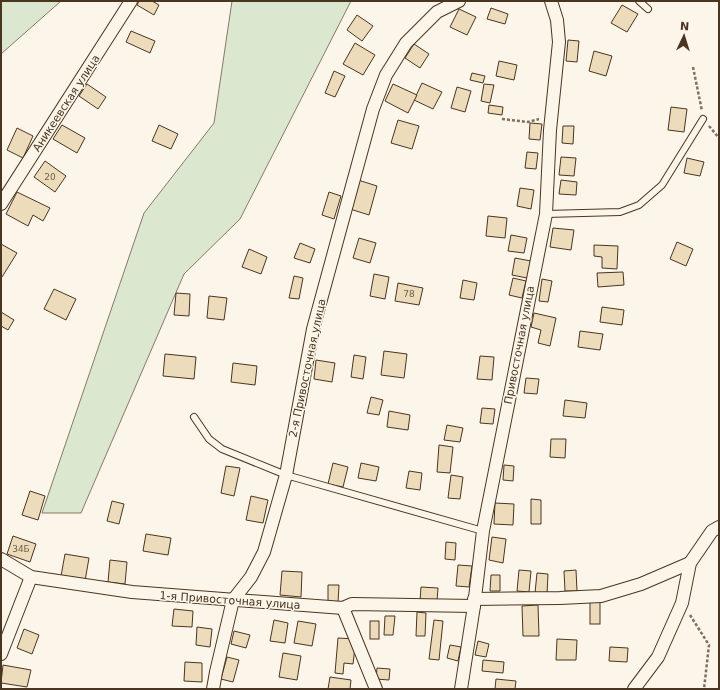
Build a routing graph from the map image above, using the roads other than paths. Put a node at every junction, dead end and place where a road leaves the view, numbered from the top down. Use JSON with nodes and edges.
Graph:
{"nodes":[{"id":1,"x":131,"y":1,"type":"edge"},
{"id":2,"x":459,"y":1,"type":"edge"},
{"id":3,"x":551,"y":1,"type":"edge"},
{"id":4,"x":639,"y":1,"type":"edge"},
{"id":5,"x":648,"y":10,"type":"dead end"},
{"id":6,"x":703,"y":119,"type":"road end"},
{"id":7,"x":1,"y":204,"type":"edge"},
{"id":8,"x":546,"y":214,"type":"junction"},
{"id":9,"x":194,"y":417,"type":"dead end"},
{"id":10,"x":286,"y":475,"type":"junction"},
{"id":11,"x":719,"y":527,"type":"edge"},
{"id":12,"x":483,"y":531,"type":"junction"},
{"id":13,"x":1,"y":559,"type":"edge"},
{"id":14,"x":690,"y":563,"type":"junction"},
{"id":15,"x":31,"y":577,"type":"junction"},
{"id":16,"x":233,"y":600,"type":"junction"},
{"id":17,"x":474,"y":602,"type":"junction"},
{"id":18,"x":343,"y":608,"type":"junction"},
{"id":19,"x":1,"y":654,"type":"edge"},
{"id":20,"x":213,"y":689,"type":"edge"},
{"id":21,"x":376,"y":689,"type":"edge"},
{"id":22,"x":461,"y":689,"type":"edge"},
{"id":23,"x":634,"y":689,"type":"edge"}],
"edges":[{"from":1,"to":7,"type":"street","name":"Аникеевская улица"},
{"from":2,"to":10,"type":"street","name":"2-я Привосточная улица"},
{"from":3,"to":8,"type":"street","name":"Привосточная улица"},
{"from":4,"to":5,"type":"lane"},
{"from":6,"to":8,"type":"lane"},
{"from":8,"to":12,"type":"street","name":"Привосточная улица"},
{"from":9,"to":10,"type":"lane"},
{"from":10,"to":12,"type":"lane"},
{"from":10,"to":16,"type":"street","name":"2-я Привосточная улица"},
{"from":11,"to":14,"type":"street"},
{"from":12,"to":17,"type":"street","name":"Привосточная улица"},
{"from":13,"to":15,"type":"street"},
{"from":14,"to":17,"type":"street"},
{"from":14,"to":23,"type":"street"},
{"from":15,"to":16,"type":"street","name":"1-я Привосточная улица"},
{"from":15,"to":19,"type":"street"},
{"from":16,"to":18,"type":"street","name":"1-я Привосточная улица"},
{"from":16,"to":20,"type":"street","name":"2-я Привосточная улица"},
{"from":17,"to":18,"type":"street","name":"1-я Привосточная улица"},
{"from":17,"to":22,"type":"street","name":"Привосточная улица"},
{"from":18,"to":21,"type":"street"}]}
